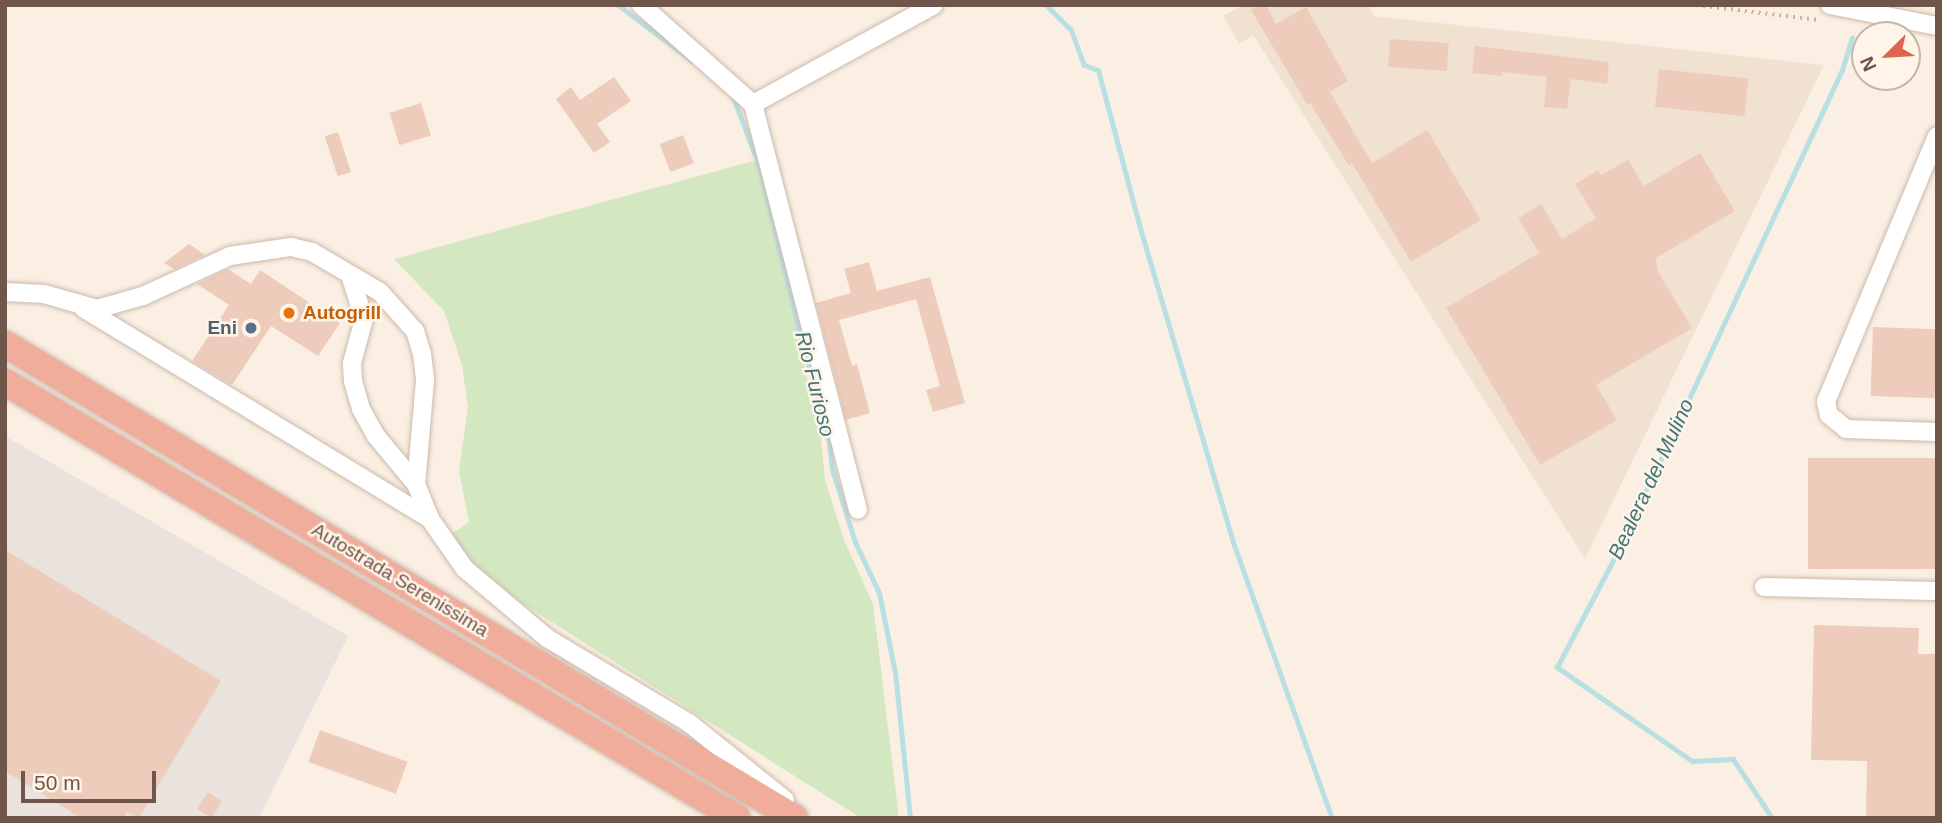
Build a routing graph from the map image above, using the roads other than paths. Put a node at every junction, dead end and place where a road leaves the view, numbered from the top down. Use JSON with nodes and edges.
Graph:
{"nodes":[{"id":1,"x":641,"y":5,"type":"edge"},
{"id":2,"x":934,"y":5,"type":"edge"},
{"id":3,"x":1826,"y":13,"type":"edge"},
{"id":4,"x":1937,"y":26,"type":"edge"},
{"id":5,"x":753,"y":104,"type":"junction"},
{"id":6,"x":1937,"y":136,"type":"edge"},
{"id":7,"x":350,"y":275,"type":"junction"},
{"id":8,"x":5,"y":292,"type":"edge"},
{"id":9,"x":78,"y":305,"type":"junction"},
{"id":10,"x":5,"y":344,"type":"edge"},
{"id":11,"x":5,"y":382,"type":"edge"},
{"id":12,"x":1937,"y":432,"type":"edge"},
{"id":13,"x":416,"y":484,"type":"junction"},
{"id":14,"x":858,"y":510,"type":"dead end"},
{"id":15,"x":430,"y":519,"type":"junction"},
{"id":16,"x":1764,"y":587,"type":"dead end"},
{"id":17,"x":1937,"y":591,"type":"edge"},
{"id":18,"x":737,"y":818,"type":"edge"},
{"id":19,"x":795,"y":818,"type":"edge"},
{"id":20,"x":807,"y":818,"type":"edge"}],
"edges":[{"from":1,"to":5,"type":"street"},
{"from":2,"to":5,"type":"street"},
{"from":3,"to":4,"type":"street"},
{"from":5,"to":14,"type":"street"},
{"from":6,"to":12,"type":"street"},
{"from":7,"to":9,"type":"street"},
{"from":7,"to":13,"type":"street"},
{"from":7,"to":13,"type":"street"},
{"from":8,"to":9,"type":"street"},
{"from":9,"to":15,"type":"street"},
{"from":10,"to":19,"type":"highway","name":"Autostrada Serenissima"},
{"from":11,"to":18,"type":"highway","name":"Autostrada Serenissima"},
{"from":13,"to":15,"type":"street"},
{"from":15,"to":20,"type":"street"},
{"from":16,"to":17,"type":"street"}]}
